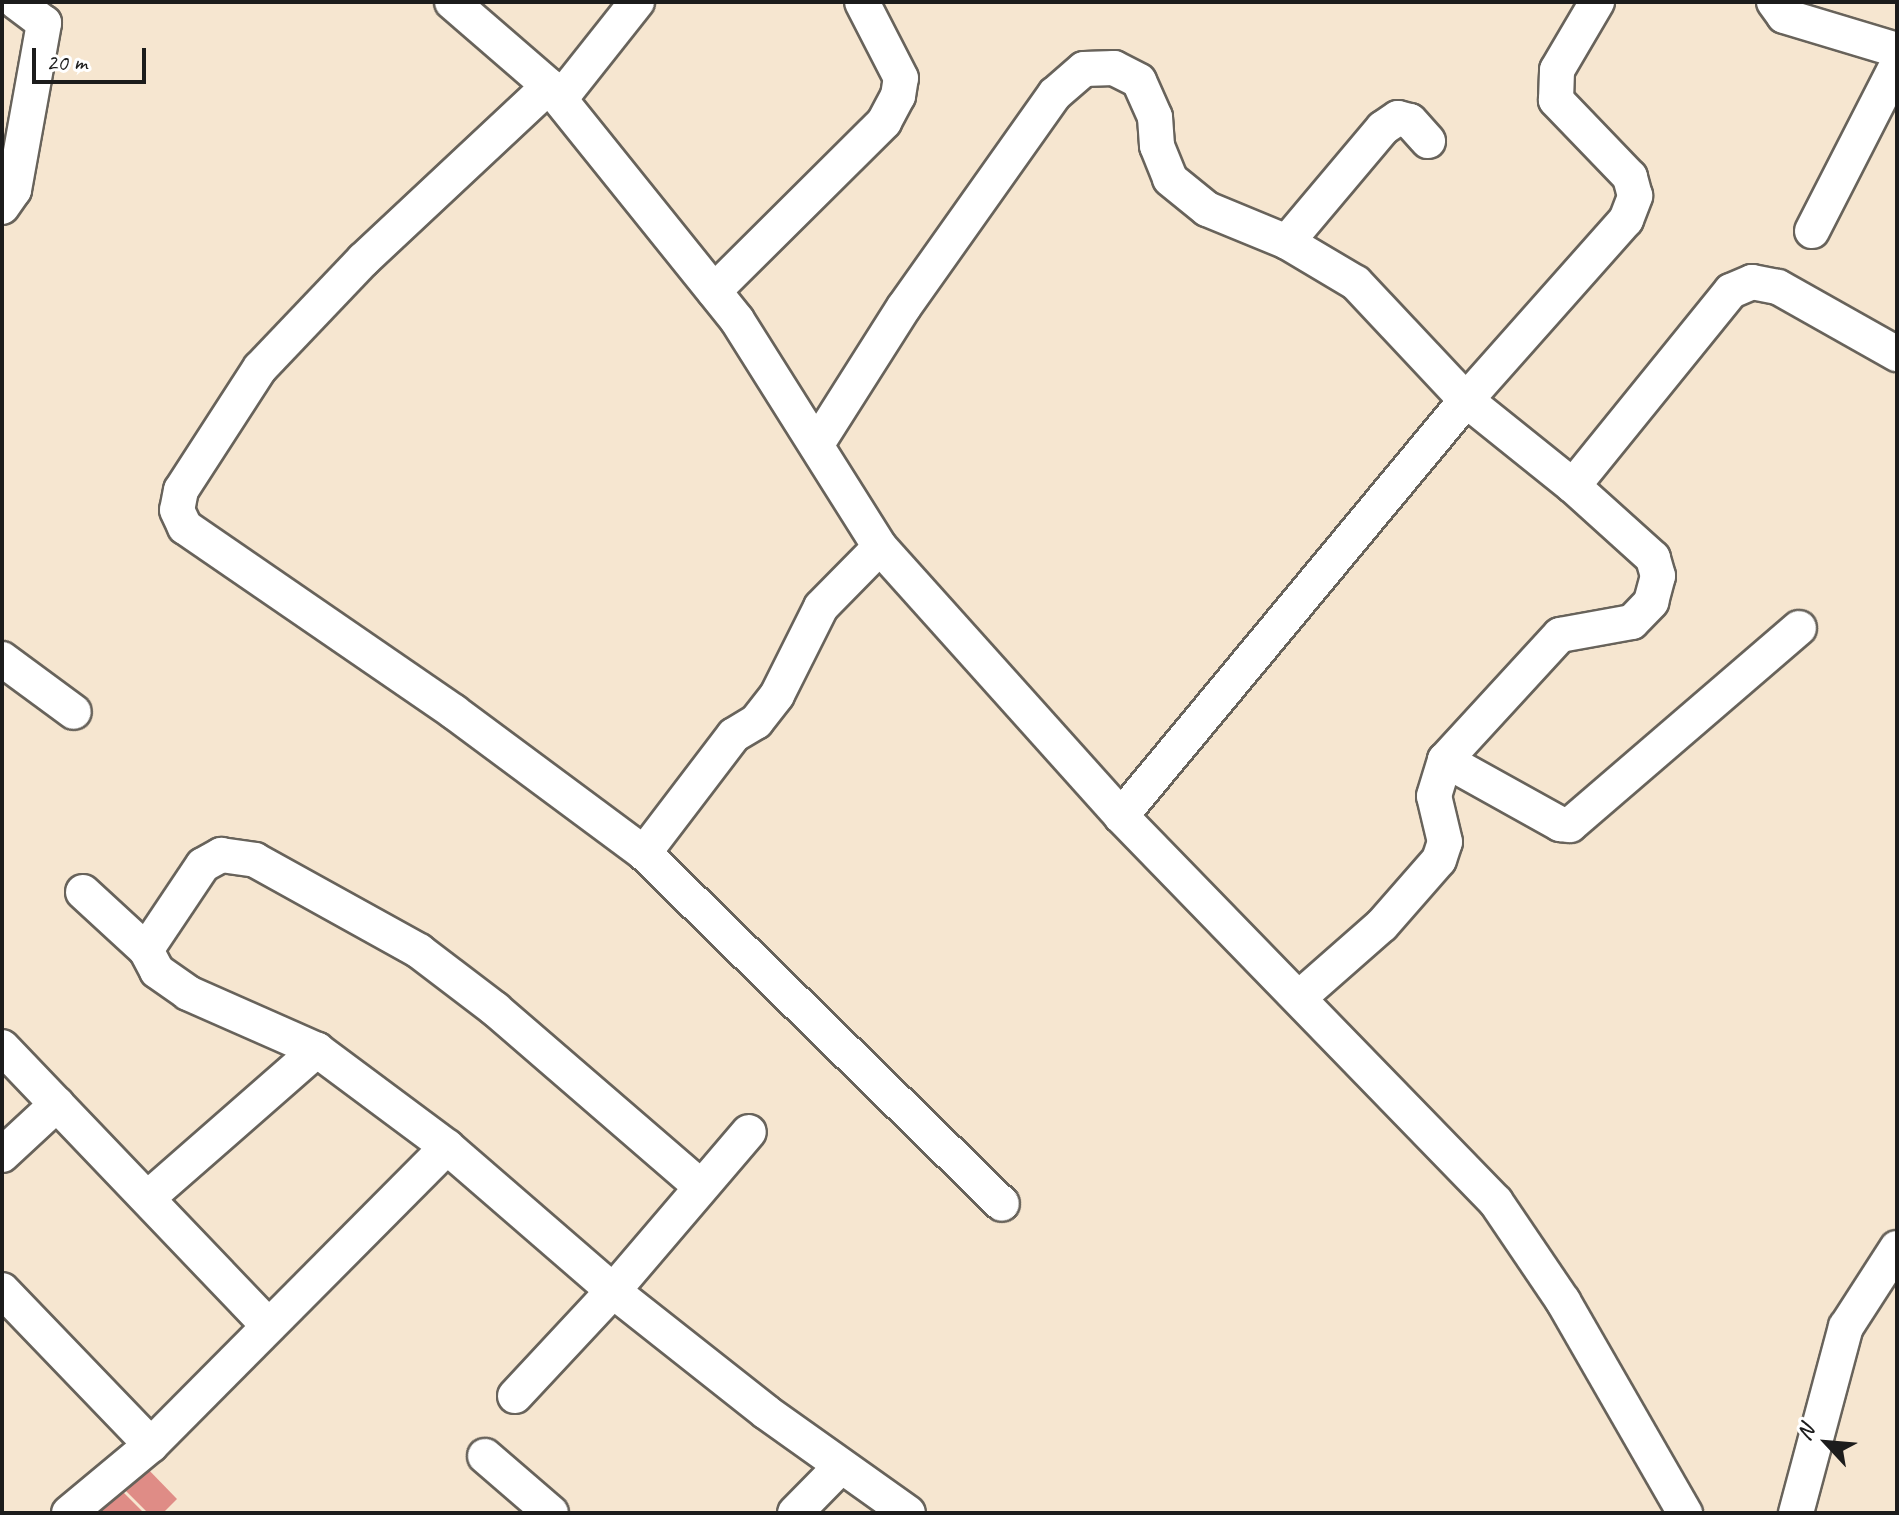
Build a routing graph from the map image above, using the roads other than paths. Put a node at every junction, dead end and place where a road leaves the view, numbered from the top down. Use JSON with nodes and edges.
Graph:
{"nodes":[{"id":1,"x":16,"y":2,"type":"edge"},
{"id":2,"x":452,"y":2,"type":"edge"},
{"id":3,"x":637,"y":2,"type":"edge"},
{"id":4,"x":862,"y":2,"type":"edge"},
{"id":5,"x":1597,"y":2,"type":"edge"},
{"id":6,"x":1774,"y":2,"type":"edge"},
{"id":7,"x":1897,"y":50,"type":"edge"},
{"id":8,"x":1897,"y":65,"type":"edge"},
{"id":9,"x":554,"y":93,"type":"junction"},
{"id":10,"x":1428,"y":141,"type":"dead end"},
{"id":11,"x":6,"y":193,"type":"edge"},
{"id":12,"x":1812,"y":231,"type":"dead end"},
{"id":13,"x":1287,"y":242,"type":"junction"},
{"id":14,"x":714,"y":291,"type":"junction"},
{"id":15,"x":1897,"y":354,"type":"edge"},
{"id":16,"x":1466,"y":400,"type":"junction"},
{"id":17,"x":817,"y":444,"type":"junction"},
{"id":18,"x":1573,"y":486,"type":"junction"},
{"id":19,"x":880,"y":547,"type":"junction"},
{"id":20,"x":1799,"y":628,"type":"dead end"},
{"id":21,"x":2,"y":659,"type":"edge"},
{"id":22,"x":74,"y":712,"type":"dead end"},
{"id":23,"x":1445,"y":760,"type":"junction"},
{"id":24,"x":1121,"y":816,"type":"junction"},
{"id":25,"x":644,"y":853,"type":"junction"},
{"id":26,"x":83,"y":892,"type":"dead end"},
{"id":27,"x":146,"y":950,"type":"junction"},
{"id":28,"x":1300,"y":997,"type":"junction"},
{"id":29,"x":2,"y":1047,"type":"edge"},
{"id":30,"x":317,"y":1050,"type":"junction"},
{"id":31,"x":57,"y":1104,"type":"junction"},
{"id":32,"x":749,"y":1132,"type":"dead end"},
{"id":33,"x":447,"y":1147,"type":"junction"},
{"id":34,"x":2,"y":1155,"type":"edge"},
{"id":35,"x":699,"y":1185,"type":"junction"},
{"id":36,"x":150,"y":1196,"type":"junction"},
{"id":37,"x":1002,"y":1204,"type":"dead end"},
{"id":38,"x":1897,"y":1248,"type":"edge"},
{"id":39,"x":2,"y":1290,"type":"edge"},
{"id":40,"x":613,"y":1291,"type":"junction"},
{"id":41,"x":268,"y":1325,"type":"junction"},
{"id":42,"x":515,"y":1396,"type":"dead end"},
{"id":43,"x":151,"y":1445,"type":"junction"},
{"id":44,"x":485,"y":1456,"type":"dead end"},
{"id":45,"x":840,"y":1467,"type":"junction"},
{"id":46,"x":69,"y":1513,"type":"edge"},
{"id":47,"x":551,"y":1513,"type":"edge"},
{"id":48,"x":795,"y":1513,"type":"edge"},
{"id":49,"x":908,"y":1513,"type":"edge"},
{"id":50,"x":1685,"y":1513,"type":"edge"},
{"id":51,"x":1796,"y":1513,"type":"edge"}],
"edges":[{"from":1,"to":11,"type":"street"},
{"from":2,"to":9,"type":"street"},
{"from":3,"to":9,"type":"street"},
{"from":4,"to":14,"type":"street"},
{"from":5,"to":16,"type":"street"},
{"from":6,"to":7,"type":"street"},
{"from":8,"to":12,"type":"street"},
{"from":9,"to":14,"type":"street"},
{"from":9,"to":25,"type":"street"},
{"from":10,"to":13,"type":"street"},
{"from":13,"to":16,"type":"street"},
{"from":13,"to":17,"type":"street"},
{"from":14,"to":17,"type":"street"},
{"from":15,"to":18,"type":"street"},
{"from":16,"to":18,"type":"street"},
{"from":16,"to":24,"type":"street"},
{"from":17,"to":19,"type":"street"},
{"from":18,"to":23,"type":"street"},
{"from":19,"to":24,"type":"street"},
{"from":19,"to":25,"type":"street"},
{"from":20,"to":23,"type":"street"},
{"from":21,"to":22,"type":"street"},
{"from":23,"to":28,"type":"street"},
{"from":24,"to":28,"type":"street"},
{"from":25,"to":37,"type":"street"},
{"from":26,"to":27,"type":"street"},
{"from":27,"to":30,"type":"street"},
{"from":27,"to":35,"type":"street"},
{"from":28,"to":50,"type":"street"},
{"from":29,"to":31,"type":"street"},
{"from":30,"to":33,"type":"street"},
{"from":30,"to":36,"type":"street"},
{"from":31,"to":34,"type":"street"},
{"from":31,"to":36,"type":"street"},
{"from":32,"to":35,"type":"street"},
{"from":33,"to":40,"type":"street"},
{"from":33,"to":41,"type":"street"},
{"from":35,"to":40,"type":"street"},
{"from":36,"to":41,"type":"street"},
{"from":38,"to":51,"type":"street"},
{"from":39,"to":43,"type":"street"},
{"from":40,"to":42,"type":"street"},
{"from":40,"to":45,"type":"street"},
{"from":41,"to":43,"type":"street"},
{"from":43,"to":46,"type":"street"},
{"from":44,"to":47,"type":"street"},
{"from":45,"to":48,"type":"street"},
{"from":45,"to":49,"type":"street"}]}
